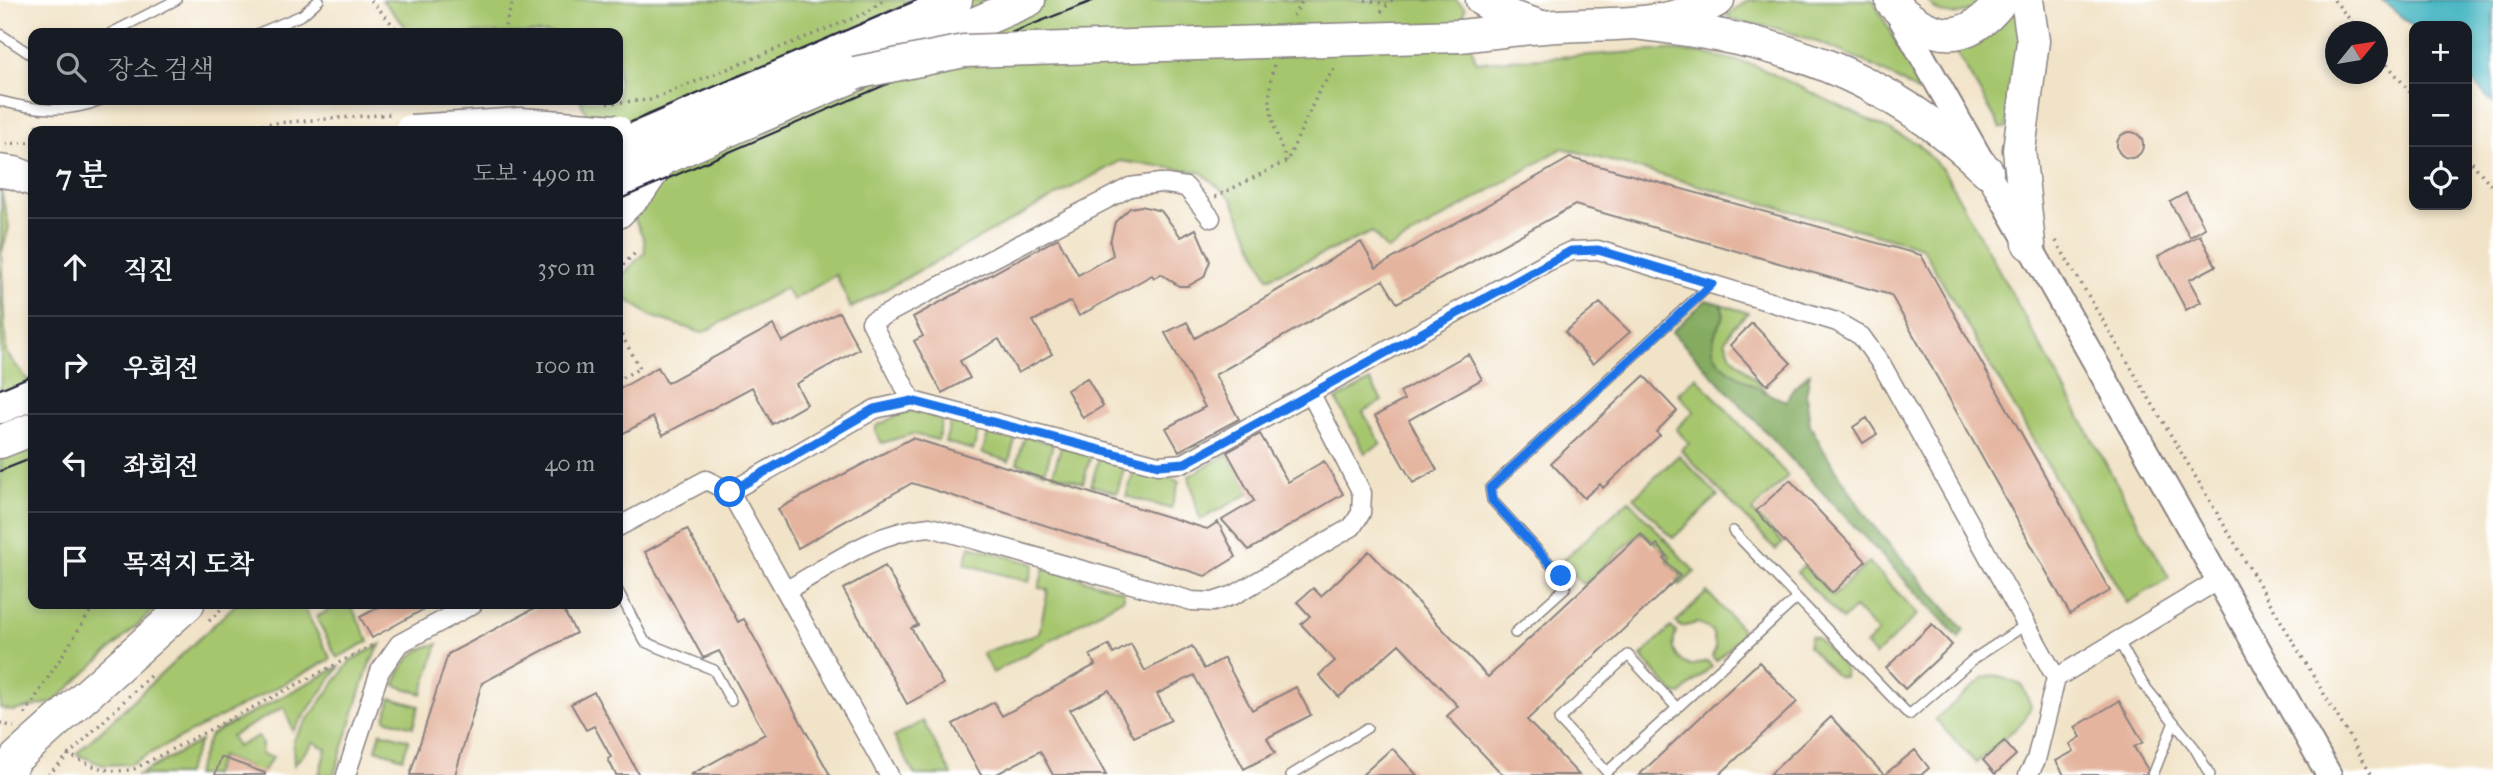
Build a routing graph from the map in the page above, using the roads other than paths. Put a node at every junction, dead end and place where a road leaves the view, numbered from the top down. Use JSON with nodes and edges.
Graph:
{"nodes":[{"id":1,"x":176,"y":0,"type":"edge"},
{"id":2,"x":319,"y":0,"type":"edge"},
{"id":3,"x":920,"y":0,"type":"edge"},
{"id":4,"x":957,"y":0,"type":"edge"},
{"id":5,"x":1030,"y":0,"type":"edge"},
{"id":6,"x":1482,"y":0,"type":"edge"},
{"id":7,"x":1718,"y":0,"type":"edge"},
{"id":8,"x":2002,"y":0,"type":"edge"},
{"id":9,"x":2027,"y":0,"type":"edge"},
{"id":10,"x":1891,"y":1,"type":"edge"},
{"id":11,"x":1635,"y":23,"type":"junction"},
{"id":12,"x":1544,"y":27,"type":"junction"},
{"id":13,"x":121,"y":28,"type":"edge"},
{"id":14,"x":271,"y":28,"type":"edge"},
{"id":15,"x":0,"y":34,"type":"edge"},
{"id":16,"x":28,"y":53,"type":"edge"},
{"id":17,"x":848,"y":61,"type":"junction"},
{"id":18,"x":0,"y":102,"type":"edge"},
{"id":19,"x":82,"y":105,"type":"edge"},
{"id":20,"x":406,"y":122,"type":"edge"},
{"id":21,"x":534,"y":126,"type":"edge"},
{"id":22,"x":631,"y":141,"type":"edge"},
{"id":23,"x":623,"y":164,"type":"edge"},
{"id":24,"x":1987,"y":171,"type":"junction"},
{"id":25,"x":623,"y":207,"type":"edge"},
{"id":26,"x":1206,"y":211,"type":"road end"},
{"id":27,"x":2042,"y":242,"type":"junction"},
{"id":28,"x":1712,"y":284,"type":"junction"},
{"id":29,"x":1311,"y":394,"type":"junction"},
{"id":30,"x":28,"y":395,"type":"edge"},
{"id":31,"x":912,"y":401,"type":"junction"},
{"id":32,"x":0,"y":407,"type":"edge"},
{"id":33,"x":28,"y":431,"type":"edge"},
{"id":34,"x":0,"y":442,"type":"edge"},
{"id":35,"x":730,"y":492,"type":"junction"},
{"id":36,"x":623,"y":524,"type":"edge"},
{"id":37,"x":1733,"y":531,"type":"dead end"},
{"id":38,"x":2220,"y":579,"type":"junction"},
{"id":39,"x":787,"y":590,"type":"junction"},
{"id":40,"x":1797,"y":598,"type":"junction"},
{"id":41,"x":623,"y":600,"type":"edge"},
{"id":42,"x":464,"y":609,"type":"edge"},
{"id":43,"x":188,"y":612,"type":"edge"},
{"id":44,"x":2024,"y":626,"type":"junction"},
{"id":45,"x":1515,"y":633,"type":"dead end"},
{"id":46,"x":2118,"y":640,"type":"junction"},
{"id":47,"x":2056,"y":678,"type":"junction"},
{"id":48,"x":731,"y":701,"type":"dead end"},
{"id":49,"x":1677,"y":708,"type":"junction"},
{"id":50,"x":2174,"y":722,"type":"junction"},
{"id":51,"x":1367,"y":729,"type":"dead end"},
{"id":52,"x":8,"y":764,"type":"edge"},
{"id":53,"x":346,"y":775,"type":"edge"},
{"id":54,"x":889,"y":775,"type":"edge"},
{"id":55,"x":1291,"y":775,"type":"edge"},
{"id":56,"x":2028,"y":775,"type":"edge"},
{"id":57,"x":2152,"y":775,"type":"edge"},
{"id":58,"x":2210,"y":775,"type":"edge"},
{"id":59,"x":2329,"y":775,"type":"edge"}],
"edges":[{"from":1,"to":13,"type":"lane"},
{"from":2,"to":14,"type":"lane"},
{"from":3,"to":17,"type":"highway"},
{"from":4,"to":17,"type":"highway"},
{"from":5,"to":17,"type":"highway","bridge":true},
{"from":6,"to":12,"type":"highway"},
{"from":7,"to":11,"type":"highway"},
{"from":8,"to":10,"type":"highway"},
{"from":9,"to":27,"type":"highway"},
{"from":10,"to":24,"type":"main road"},
{"from":11,"to":12,"type":"highway"},
{"from":11,"to":24,"type":"highway"},
{"from":12,"to":17,"type":"highway","bridge":true},
{"from":15,"to":16,"type":"lane"},
{"from":17,"to":22,"type":"highway"},
{"from":18,"to":19,"type":"lane"},
{"from":20,"to":21,"type":"highway","bridge":true},
{"from":22,"to":23,"type":"highway"},
{"from":22,"to":25,"type":"highway"},
{"from":24,"to":27,"type":"main road"},
{"from":26,"to":31,"type":"street"},
{"from":27,"to":38,"type":"main road"},
{"from":28,"to":29,"type":"street"},
{"from":28,"to":44,"type":"street"},
{"from":28,"to":45,"type":"lane"},
{"from":29,"to":31,"type":"street"},
{"from":29,"to":39,"type":"street"},
{"from":30,"to":32,"type":"highway"},
{"from":31,"to":35,"type":"street"},
{"from":33,"to":34,"type":"highway"},
{"from":35,"to":36,"type":"street"},
{"from":35,"to":39,"type":"street"},
{"from":37,"to":40,"type":"lane"},
{"from":38,"to":46,"type":"street"},
{"from":38,"to":59,"type":"main road"},
{"from":39,"to":54,"type":"street"},
{"from":40,"to":44,"type":"lane"},
{"from":40,"to":49,"type":"lane"},
{"from":41,"to":48,"type":"lane"},
{"from":42,"to":53,"type":"street"},
{"from":43,"to":52,"type":"highway"},
{"from":44,"to":47,"type":"street"},
{"from":46,"to":47,"type":"street"},
{"from":46,"to":50,"type":"lane"},
{"from":47,"to":56,"type":"street"},
{"from":49,"to":49,"type":"lane"},
{"from":50,"to":57,"type":"lane"},
{"from":50,"to":58,"type":"lane"},
{"from":51,"to":55,"type":"lane"}]}
